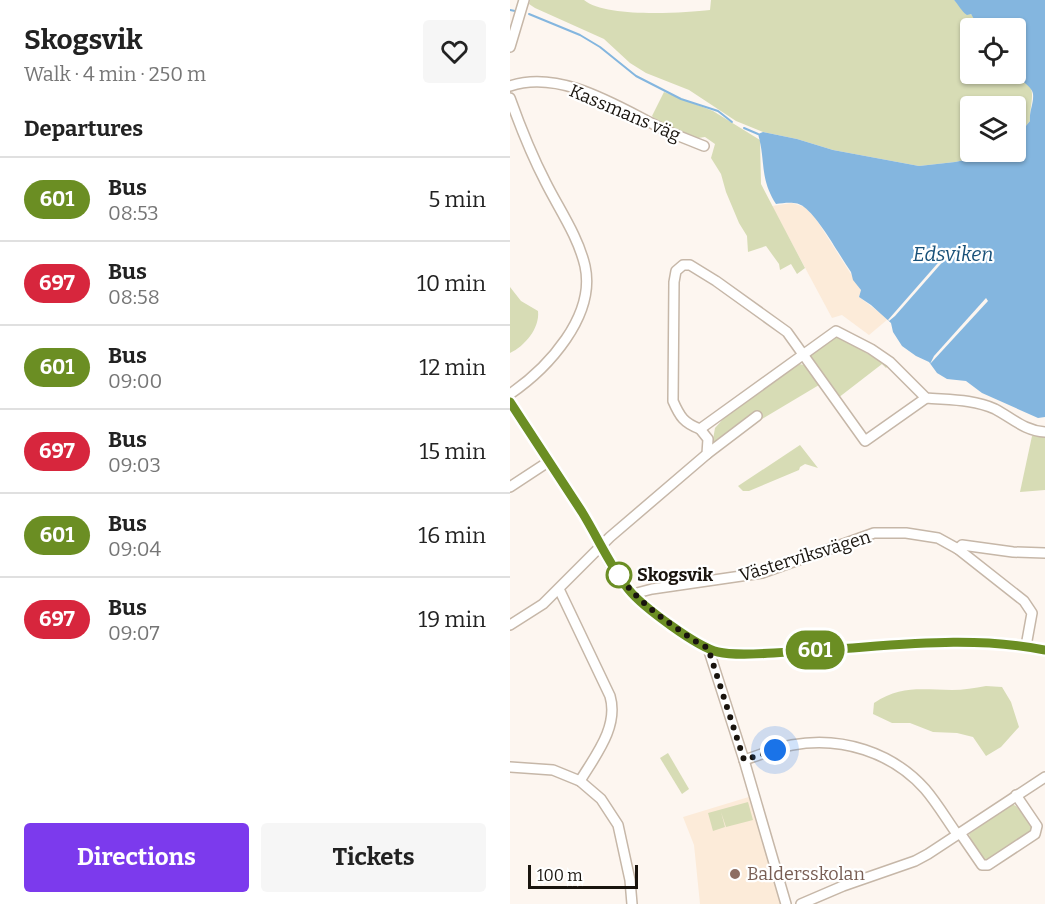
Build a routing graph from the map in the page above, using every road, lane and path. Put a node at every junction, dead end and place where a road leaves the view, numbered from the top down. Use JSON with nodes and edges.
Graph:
{"nodes":[{"id":1,"x":522,"y":8,"type":"edge"},
{"id":2,"x":510,"y":47,"type":"edge"},
{"id":3,"x":510,"y":86,"type":"edge"},
{"id":4,"x":510,"y":98,"type":"edge"},
{"id":5,"x":704,"y":147,"type":"dead end"},
{"id":6,"x":803,"y":355,"type":"junction"},
{"id":7,"x":510,"y":394,"type":"edge"},
{"id":8,"x":926,"y":398,"type":"junction"},
{"id":9,"x":510,"y":402,"type":"edge"},
{"id":10,"x":757,"y":416,"type":"dead end"},
{"id":11,"x":700,"y":429,"type":"junction"},
{"id":12,"x":1045,"y":432,"type":"edge"},
{"id":13,"x":707,"y":454,"type":"junction"},
{"id":14,"x":548,"y":462,"type":"junction"},
{"id":15,"x":510,"y":487,"type":"edge"},
{"id":16,"x":601,"y":547,"type":"junction"},
{"id":17,"x":958,"y":549,"type":"junction"},
{"id":18,"x":1045,"y":553,"type":"edge"},
{"id":19,"x":559,"y":589,"type":"junction"},
{"id":20,"x":633,"y":594,"type":"junction"},
{"id":21,"x":510,"y":625,"type":"edge"},
{"id":22,"x":1026,"y":646,"type":"junction"},
{"id":23,"x":708,"y":648,"type":"junction"},
{"id":24,"x":1045,"y":650,"type":"edge"},
{"id":25,"x":744,"y":760,"type":"junction"},
{"id":26,"x":510,"y":768,"type":"edge"},
{"id":27,"x":1045,"y":777,"type":"edge"},
{"id":28,"x":580,"y":781,"type":"junction"},
{"id":29,"x":1016,"y":795,"type":"junction"},
{"id":30,"x":959,"y":834,"type":"junction"},
{"id":31,"x":632,"y":904,"type":"edge"},
{"id":32,"x":786,"y":904,"type":"edge"},
{"id":33,"x":801,"y":904,"type":"edge"}],
"edges":[{"from":1,"to":2,"type":"street"},
{"from":3,"to":5,"type":"street","name":"Kassmans väg"},
{"from":4,"to":7,"type":"street"},
{"from":6,"to":8,"type":"street"},
{"from":6,"to":8,"type":"street"},
{"from":6,"to":11,"type":"street"},
{"from":6,"to":11,"type":"street"},
{"from":8,"to":12,"type":"street"},
{"from":9,"to":14,"type":"street"},
{"from":10,"to":13,"type":"street"},
{"from":11,"to":13,"type":"street"},
{"from":13,"to":16,"type":"street"},
{"from":14,"to":15,"type":"street"},
{"from":14,"to":16,"type":"street"},
{"from":16,"to":19,"type":"street"},
{"from":16,"to":20,"type":"street"},
{"from":17,"to":18,"type":"street","name":"Västerviksvägen"},
{"from":17,"to":20,"type":"street","name":"Västerviksvägen"},
{"from":17,"to":22,"type":"street"},
{"from":19,"to":21,"type":"street"},
{"from":19,"to":28,"type":"street"},
{"from":20,"to":23,"type":"street"},
{"from":22,"to":23,"type":"street"},
{"from":22,"to":24,"type":"street"},
{"from":23,"to":25,"type":"street"},
{"from":25,"to":30,"type":"street"},
{"from":25,"to":32,"type":"street"},
{"from":26,"to":28,"type":"street"},
{"from":27,"to":29,"type":"street"},
{"from":28,"to":31,"type":"street"},
{"from":29,"to":30,"type":"street"},
{"from":29,"to":30,"type":"street"},
{"from":30,"to":33,"type":"street"}]}
